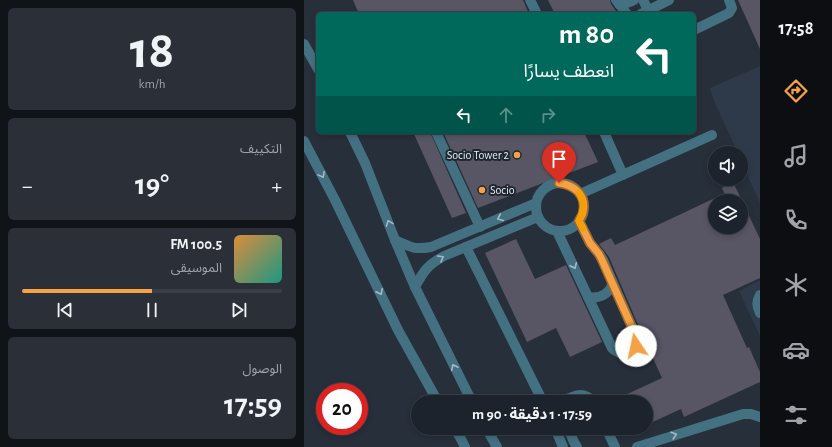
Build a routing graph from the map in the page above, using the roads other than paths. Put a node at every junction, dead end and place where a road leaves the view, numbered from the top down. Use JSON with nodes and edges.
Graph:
{"nodes":[{"id":1,"x":530,"y":0,"type":"edge"},
{"id":2,"x":634,"y":0,"type":"edge"},
{"id":3,"x":643,"y":0,"type":"edge"},
{"id":4,"x":669,"y":0,"type":"edge"},
{"id":5,"x":729,"y":0,"type":"edge"},
{"id":6,"x":618,"y":2,"type":"edge"},
{"id":7,"x":536,"y":12,"type":"edge"},
{"id":8,"x":625,"y":12,"type":"edge"},
{"id":9,"x":645,"y":12,"type":"edge"},
{"id":10,"x":696,"y":29,"type":"edge"},
{"id":11,"x":304,"y":44,"type":"edge"},
{"id":12,"x":316,"y":65,"type":"edge"},
{"id":13,"x":351,"y":134,"type":"edge"},
{"id":14,"x":437,"y":134,"type":"edge"},
{"id":15,"x":605,"y":134,"type":"edge"},
{"id":16,"x":712,"y":135,"type":"dead end"},
{"id":17,"x":304,"y":141,"type":"edge"},
{"id":18,"x":623,"y":174,"type":"junction"},
{"id":19,"x":580,"y":194,"type":"junction"},
{"id":20,"x":536,"y":203,"type":"junction"},
{"id":21,"x":538,"y":217,"type":"junction"},
{"id":22,"x":579,"y":221,"type":"junction"},
{"id":23,"x":480,"y":227,"type":"junction"},
{"id":24,"x":557,"y":231,"type":"junction"},
{"id":25,"x":395,"y":240,"type":"junction"},
{"id":26,"x":466,"y":247,"type":"junction"},
{"id":27,"x":613,"y":284,"type":"junction"},
{"id":28,"x":415,"y":286,"type":"junction"},
{"id":29,"x":760,"y":295,"type":"edge"},
{"id":30,"x":588,"y":297,"type":"junction"},
{"id":31,"x":760,"y":313,"type":"edge"},
{"id":32,"x":434,"y":395,"type":"edge"},
{"id":33,"x":469,"y":395,"type":"edge"},
{"id":34,"x":540,"y":395,"type":"edge"},
{"id":35,"x":760,"y":417,"type":"edge"},
{"id":36,"x":455,"y":435,"type":"edge"},
{"id":37,"x":458,"y":435,"type":"edge"},
{"id":38,"x":490,"y":435,"type":"edge"},
{"id":39,"x":558,"y":435,"type":"edge"},
{"id":40,"x":572,"y":435,"type":"edge"},
{"id":41,"x":608,"y":435,"type":"edge"},
{"id":42,"x":612,"y":446,"type":"edge"},
{"id":43,"x":458,"y":447,"type":"edge"},
{"id":44,"x":465,"y":447,"type":"edge"},
{"id":45,"x":497,"y":447,"type":"edge"},
{"id":46,"x":563,"y":447,"type":"edge"},
{"id":47,"x":578,"y":447,"type":"edge"},
{"id":48,"x":637,"y":447,"type":"edge"}],
"edges":[{"from":1,"to":7,"type":"street"},
{"from":2,"to":6,"type":"street"},
{"from":3,"to":9,"type":"street"},
{"from":4,"to":9,"type":"street"},
{"from":5,"to":10,"type":"street"},
{"from":6,"to":8,"type":"street"},
{"from":11,"to":12,"type":"street"},
{"from":25,"to":13,"type":"street","one_way":true},
{"from":14,"to":23,"type":"street"},
{"from":15,"to":18,"type":"street"},
{"from":16,"to":18,"type":"street"},
{"from":17,"to":32,"type":"street","one_way":true},
{"from":18,"to":19,"type":"street"},
{"from":19,"to":20,"type":"street"},
{"from":19,"to":22,"type":"street"},
{"from":20,"to":21,"type":"street"},
{"from":20,"to":23,"type":"street","one_way":true},
{"from":21,"to":24,"type":"street"},
{"from":21,"to":26,"type":"street"},
{"from":22,"to":24,"type":"street"},
{"from":22,"to":27,"type":"street"},
{"from":23,"to":25,"type":"street"},
{"from":24,"to":30,"type":"street","one_way":true},
{"from":25,"to":28,"type":"street"},
{"from":28,"to":26,"type":"street","one_way":true},
{"from":26,"to":34,"type":"street"},
{"from":27,"to":30,"type":"street"},
{"from":27,"to":30,"type":"street"},
{"from":33,"to":28,"type":"street","one_way":true},
{"from":29,"to":31,"type":"street"},
{"from":48,"to":35,"type":"street","one_way":true},
{"from":36,"to":43,"type":"street"},
{"from":37,"to":44,"type":"street"},
{"from":38,"to":45,"type":"street"},
{"from":39,"to":46,"type":"street"},
{"from":40,"to":47,"type":"street"},
{"from":41,"to":42,"type":"street"}]}
